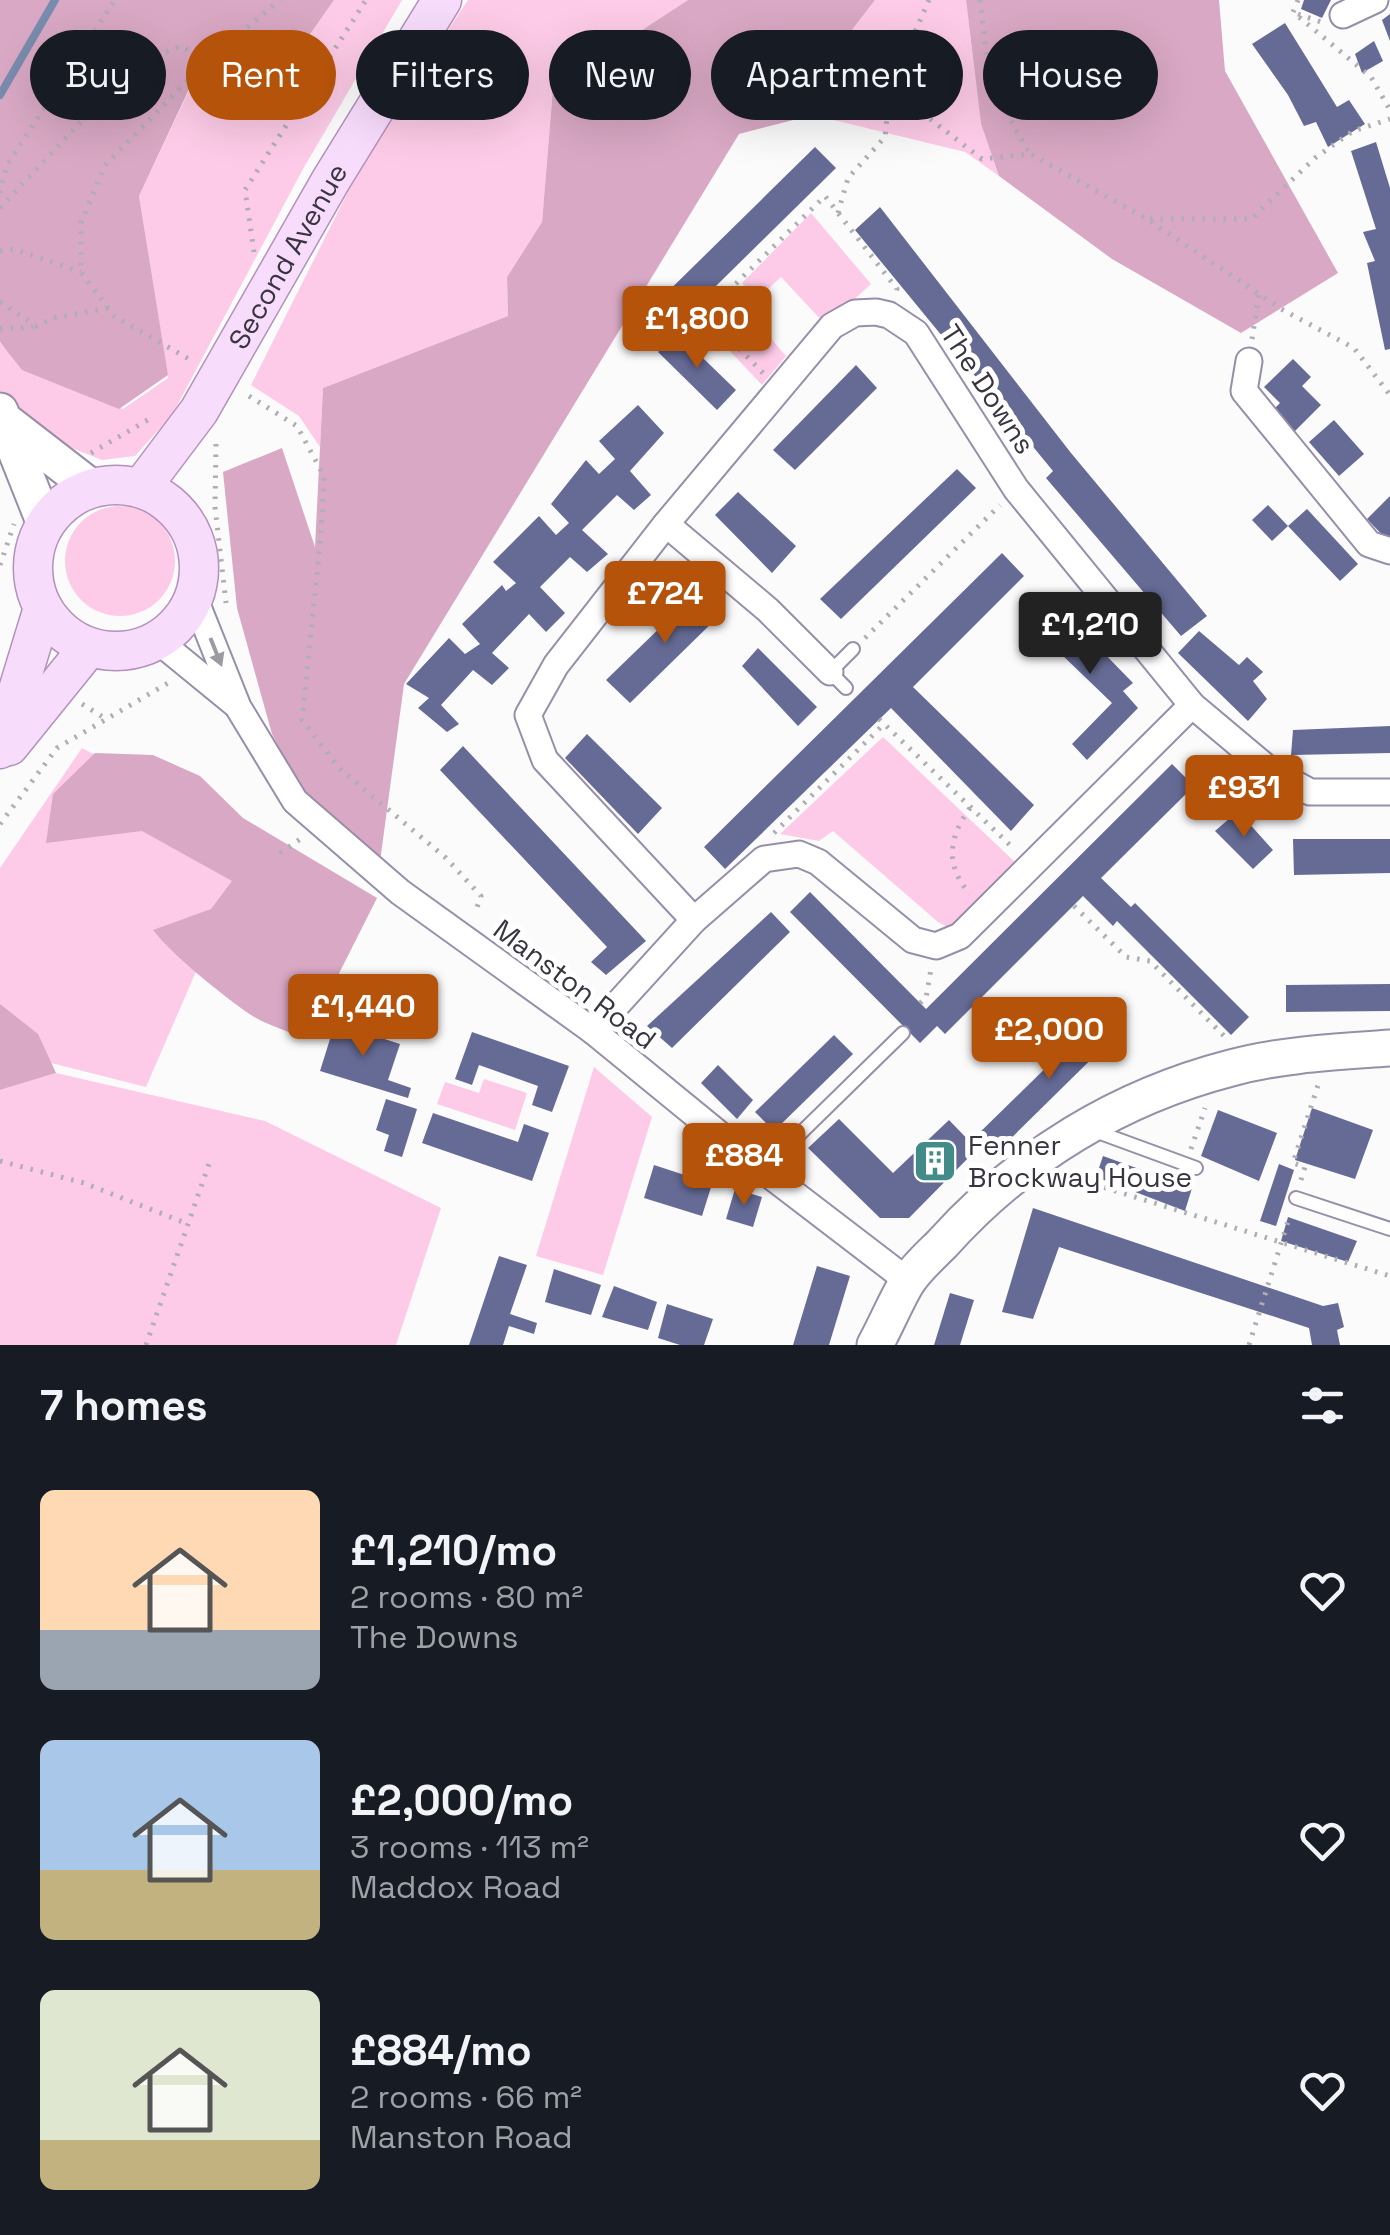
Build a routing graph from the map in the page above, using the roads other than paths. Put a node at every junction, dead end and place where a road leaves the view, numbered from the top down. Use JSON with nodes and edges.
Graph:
{"nodes":[{"id":1,"x":442,"y":0,"type":"edge"},
{"id":2,"x":1375,"y":0,"type":"edge"},
{"id":3,"x":1343,"y":15,"type":"dead end"},
{"id":4,"x":1249,"y":362,"type":"road end"},
{"id":5,"x":205,"y":405,"type":"junction"},
{"id":6,"x":4,"y":417,"type":"edge"},
{"id":7,"x":91,"y":471,"type":"junction"},
{"id":8,"x":141,"y":488,"type":"junction"},
{"id":9,"x":177,"y":511,"type":"junction"},
{"id":10,"x":31,"y":520,"type":"junction"},
{"id":11,"x":666,"y":524,"type":"junction"},
{"id":12,"x":1390,"y":551,"type":"edge"},
{"id":13,"x":194,"y":596,"type":"junction"},
{"id":14,"x":43,"y":608,"type":"junction"},
{"id":15,"x":157,"y":640,"type":"junction"},
{"id":16,"x":89,"y":647,"type":"junction"},
{"id":17,"x":853,"y":649,"type":"road end"},
{"id":18,"x":838,"y":680,"type":"joint"},
{"id":19,"x":1192,"y":705,"type":"junction"},
{"id":20,"x":238,"y":706,"type":"junction"},
{"id":21,"x":0,"y":749,"type":"edge"},
{"id":22,"x":0,"y":757,"type":"edge"},
{"id":23,"x":1390,"y":792,"type":"edge"},
{"id":24,"x":694,"y":920,"type":"junction"},
{"id":25,"x":593,"y":1031,"type":"junction"},
{"id":26,"x":903,"y":1034,"type":"dead end"},
{"id":27,"x":1390,"y":1048,"type":"edge"},
{"id":28,"x":1083,"y":1126,"type":"junction"},
{"id":29,"x":1190,"y":1166,"type":"road end"},
{"id":30,"x":762,"y":1170,"type":"junction"},
{"id":31,"x":1296,"y":1198,"type":"dead end"},
{"id":32,"x":1390,"y":1229,"type":"edge"},
{"id":33,"x":908,"y":1281,"type":"junction"},
{"id":34,"x":876,"y":1345,"type":"edge"}],
"edges":[{"from":1,"to":5,"type":"main road","name":"Second Avenue"},
{"from":2,"to":3,"type":"street"},
{"from":4,"to":12,"type":"street"},
{"from":5,"to":8,"type":"main road","name":"Second Avenue"},
{"from":5,"to":9,"type":"main road","name":"Second Avenue"},
{"from":6,"to":7,"type":"street"},
{"from":6,"to":10,"type":"street"},
{"from":7,"to":8,"type":"main road"},
{"from":7,"to":10,"type":"main road"},
{"from":8,"to":9,"type":"main road"},
{"from":9,"to":13,"type":"main road"},
{"from":10,"to":14,"type":"main road"},
{"from":11,"to":18,"type":"street"},
{"from":11,"to":19,"type":"street","name":"The Downs"},
{"from":11,"to":24,"type":"street"},
{"from":13,"to":15,"type":"main road"},
{"from":13,"to":20,"type":"street","name":"Manston Road","one_way":true},
{"from":14,"to":16,"type":"main road"},
{"from":14,"to":21,"type":"main road"},
{"from":15,"to":16,"type":"main road"},
{"from":15,"to":20,"type":"street","name":"Manston Road"},
{"from":16,"to":22,"type":"main road"},
{"from":17,"to":18,"type":"lane"},
{"from":19,"to":23,"type":"street","name":"The Downs"},
{"from":19,"to":24,"type":"street"},
{"from":20,"to":25,"type":"street","name":"Manston Road"},
{"from":24,"to":25,"type":"street"},
{"from":25,"to":30,"type":"street","name":"Manston Road"},
{"from":26,"to":30,"type":"lane"},
{"from":27,"to":28,"type":"street"},
{"from":28,"to":29,"type":"lane"},
{"from":28,"to":33,"type":"street"},
{"from":30,"to":33,"type":"street","name":"Manston Road"},
{"from":31,"to":32,"type":"lane"},
{"from":33,"to":34,"type":"street"}]}
